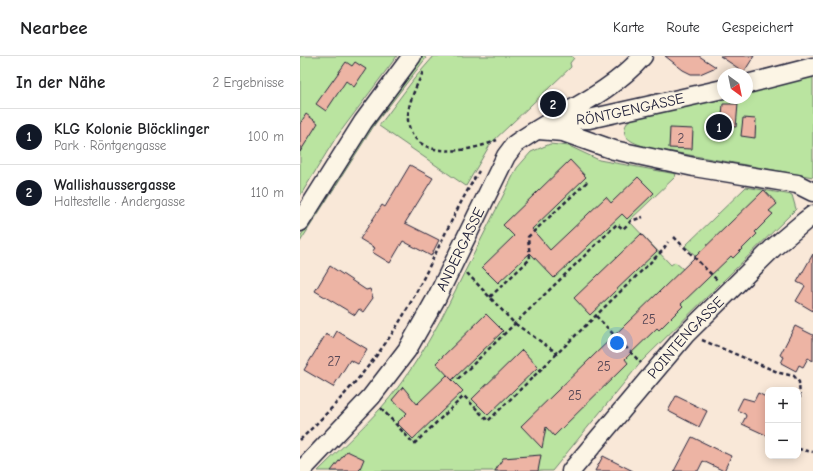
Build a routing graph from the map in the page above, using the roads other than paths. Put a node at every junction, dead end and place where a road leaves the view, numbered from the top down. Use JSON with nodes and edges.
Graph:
{"nodes":[{"id":1,"x":643,"y":56,"type":"edge"},
{"id":2,"x":418,"y":61,"type":"edge"},
{"id":3,"x":813,"y":67,"type":"edge"},
{"id":4,"x":753,"y":82,"type":"edge"},
{"id":5,"x":717,"y":90,"type":"edge"},
{"id":6,"x":538,"y":130,"type":"junction"},
{"id":7,"x":813,"y":192,"type":"edge"},
{"id":8,"x":813,"y":216,"type":"edge"},
{"id":9,"x":300,"y":222,"type":"edge"},
{"id":10,"x":300,"y":471,"type":"edge"},
{"id":11,"x":571,"y":471,"type":"edge"}],
"edges":[{"from":1,"to":6,"type":"street","name":"ANDERGASSE"},
{"from":2,"to":9,"type":"street"},
{"from":3,"to":4,"type":"street"},
{"from":5,"to":6,"type":"street","name":"RÖNTGENGASSE"},
{"from":6,"to":7,"type":"street"},
{"from":6,"to":10,"type":"street","name":"ANDERGASSE"},
{"from":8,"to":11,"type":"street","name":"POINTENGASSE"}]}
